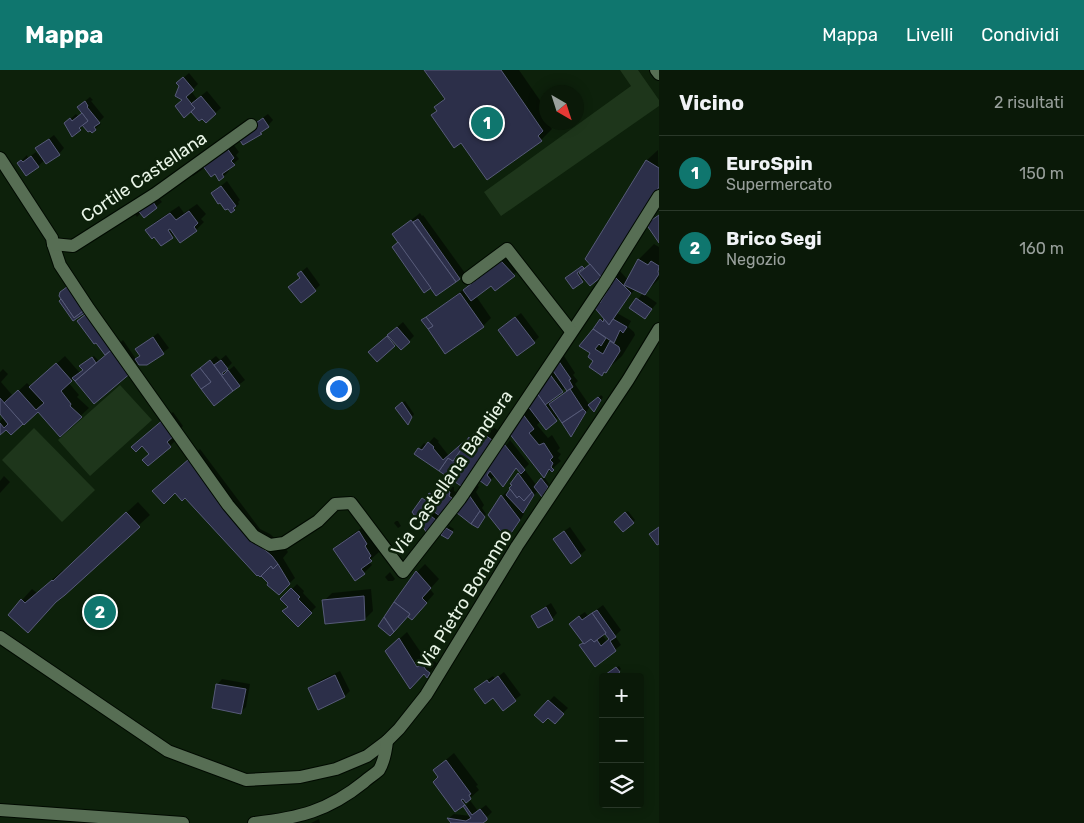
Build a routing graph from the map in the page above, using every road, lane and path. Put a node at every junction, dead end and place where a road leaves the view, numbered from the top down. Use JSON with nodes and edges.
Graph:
{"nodes":[{"id":1,"x":656,"y":70,"type":"edge"},
{"id":2,"x":659,"y":74,"type":"edge"},
{"id":3,"x":251,"y":125,"type":"dead end"},
{"id":4,"x":0,"y":158,"type":"edge"},
{"id":5,"x":659,"y":196,"type":"edge"},
{"id":6,"x":53,"y":244,"type":"junction"},
{"id":7,"x":468,"y":278,"type":"dead end"},
{"id":8,"x":659,"y":329,"type":"edge"},
{"id":9,"x":572,"y":330,"type":"junction"},
{"id":10,"x":0,"y":636,"type":"edge"},
{"id":11,"x":387,"y":741,"type":"junction"},
{"id":12,"x":0,"y":810,"type":"edge"},
{"id":13,"x":183,"y":823,"type":"edge"},
{"id":14,"x":254,"y":823,"type":"edge"}],
"edges":[{"from":1,"to":2,"type":"street"},
{"from":3,"to":6,"type":"street","name":"Cortile Castellana"},
{"from":4,"to":6,"type":"street","name":"Via Castellana Bandiera"},
{"from":5,"to":9,"type":"street","name":"Via Castellana Bandiera"},
{"from":6,"to":9,"type":"street","name":"Via Castellana Bandiera"},
{"from":7,"to":9,"type":"street"},
{"from":8,"to":11,"type":"street","name":"Via Pietro Bonanno"},
{"from":10,"to":11,"type":"street"},
{"from":11,"to":14,"type":"street","name":"Via Pietro Bonanno"},
{"from":12,"to":13,"type":"street"}]}
